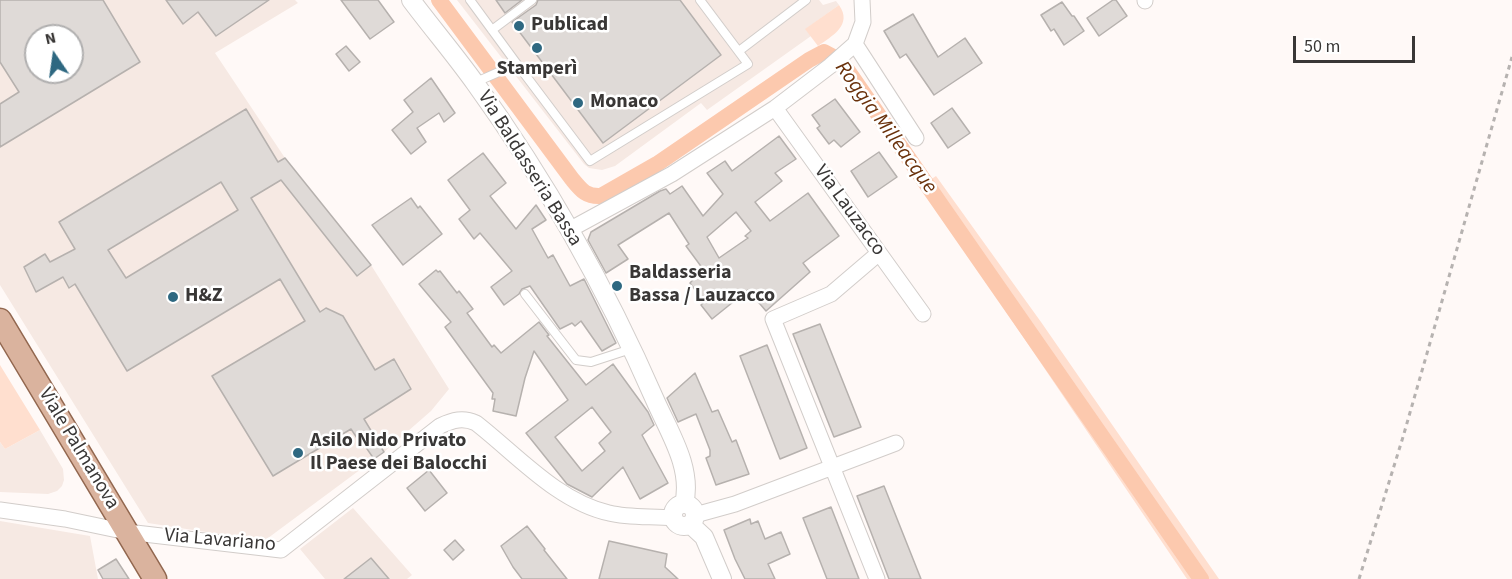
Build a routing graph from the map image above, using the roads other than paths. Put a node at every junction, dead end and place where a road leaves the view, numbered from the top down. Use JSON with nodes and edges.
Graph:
{"nodes":[{"id":1,"x":411,"y":0,"type":"edge"},
{"id":2,"x":470,"y":0,"type":"edge"},
{"id":3,"x":532,"y":0,"type":"edge"},
{"id":4,"x":700,"y":0,"type":"edge"},
{"id":5,"x":806,"y":0,"type":"edge"},
{"id":6,"x":851,"y":0,"type":"edge"},
{"id":7,"x":863,"y":7,"type":"edge"},
{"id":8,"x":492,"y":30,"type":"junction"},
{"id":9,"x":851,"y":48,"type":"junction"},
{"id":10,"x":739,"y":51,"type":"junction"},
{"id":11,"x":517,"y":64,"type":"junction"},
{"id":12,"x":479,"y":81,"type":"junction"},
{"id":13,"x":775,"y":108,"type":"junction"},
{"id":14,"x":916,"y":138,"type":"dead end"},
{"id":15,"x":569,"y":230,"type":"junction"},
{"id":16,"x":879,"y":253,"type":"junction"},
{"id":17,"x":525,"y":294,"type":"dead end"},
{"id":18,"x":923,"y":314,"type":"dead end"},
{"id":19,"x":0,"y":320,"type":"edge"},
{"id":20,"x":631,"y":349,"type":"junction"},
{"id":21,"x":896,"y":443,"type":"dead end"},
{"id":22,"x":831,"y":468,"type":"junction"},
{"id":23,"x":0,"y":510,"type":"edge"},
{"id":24,"x":686,"y":515,"type":"junction"},
{"id":25,"x":127,"y":532,"type":"junction"},
{"id":26,"x":155,"y":579,"type":"edge"},
{"id":27,"x":722,"y":579,"type":"edge"},
{"id":28,"x":877,"y":579,"type":"edge"}],
"edges":[{"from":1,"to":12,"type":"street","name":"Via Baldasseria Bassa"},
{"from":2,"to":8,"type":"lane"},
{"from":3,"to":8,"type":"lane"},
{"from":4,"to":10,"type":"lane"},
{"from":5,"to":10,"type":"lane"},
{"from":6,"to":7,"type":"street"},
{"from":7,"to":9,"type":"street"},
{"from":8,"to":11,"type":"lane"},
{"from":9,"to":13,"type":"street"},
{"from":9,"to":14,"type":"street"},
{"from":10,"to":11,"type":"lane"},
{"from":11,"to":12,"type":"lane"},
{"from":12,"to":15,"type":"street","name":"Via Baldasseria Bassa"},
{"from":13,"to":15,"type":"street"},
{"from":13,"to":16,"type":"street","name":"Via Lauzacco"},
{"from":15,"to":20,"type":"street","name":"Via Baldasseria Bassa"},
{"from":16,"to":18,"type":"street","name":"Via Lauzacco"},
{"from":16,"to":22,"type":"street"},
{"from":17,"to":20,"type":"lane"},
{"from":19,"to":25,"type":"main road","name":"Viale Palmanova"},
{"from":20,"to":24,"type":"street","name":"Via Baldasseria Bassa"},
{"from":21,"to":22,"type":"street"},
{"from":22,"to":24,"type":"street"},
{"from":22,"to":28,"type":"street"},
{"from":23,"to":25,"type":"street","name":"Via Lavariano"},
{"from":24,"to":25,"type":"street","name":"Via Lavariano"},
{"from":24,"to":27,"type":"street"},
{"from":25,"to":26,"type":"main road","name":"Viale Palmanova"}]}
